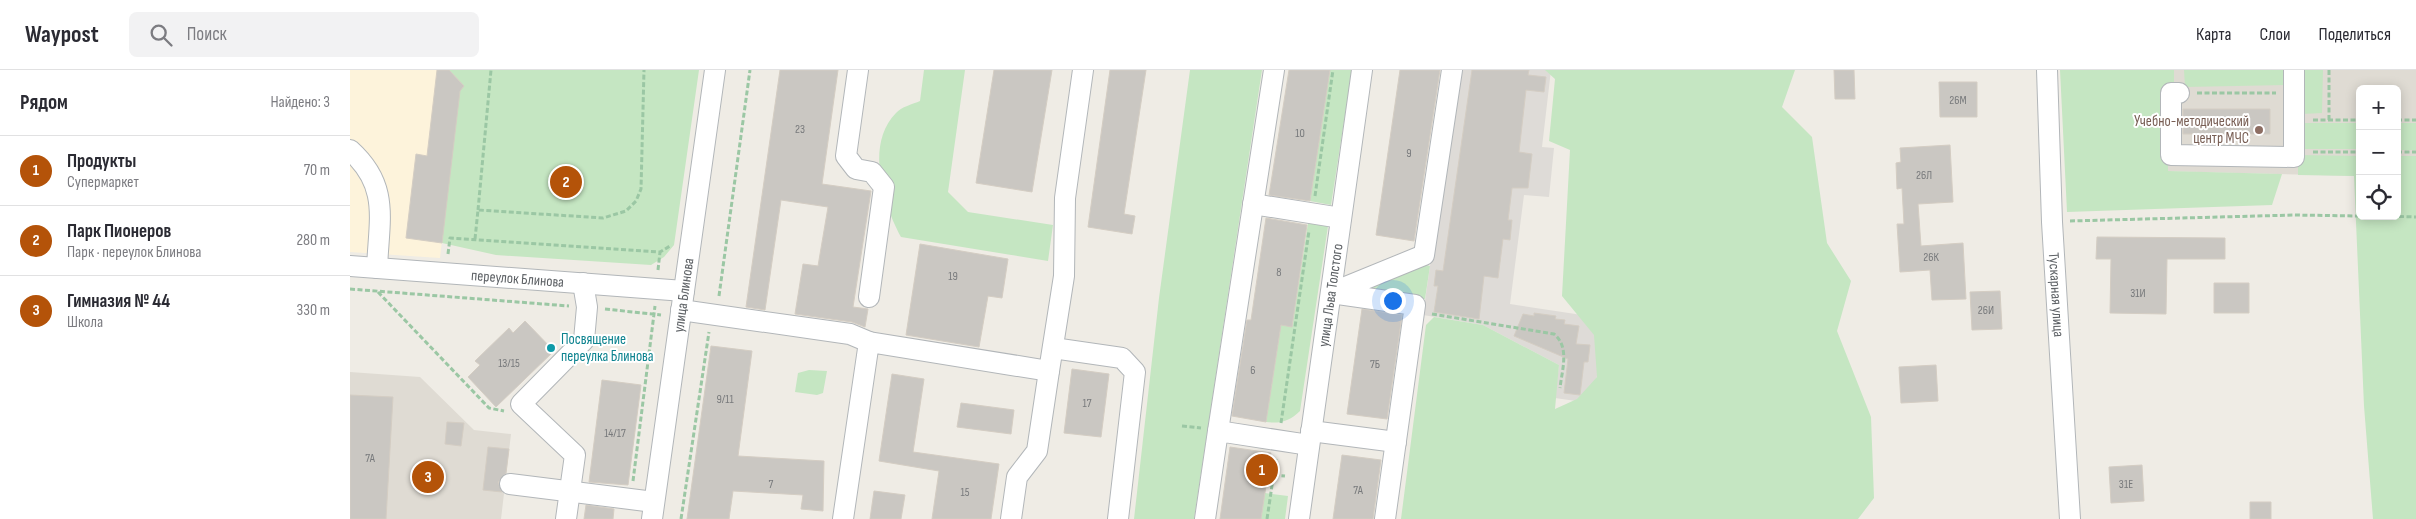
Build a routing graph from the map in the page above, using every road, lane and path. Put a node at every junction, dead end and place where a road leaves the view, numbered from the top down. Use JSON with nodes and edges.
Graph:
{"nodes":[{"id":1,"x":491,"y":70,"type":"edge"},
{"id":2,"x":644,"y":70,"type":"edge"},
{"id":3,"x":715,"y":70,"type":"edge"},
{"id":4,"x":750,"y":70,"type":"edge"},
{"id":5,"x":858,"y":70,"type":"edge"},
{"id":6,"x":1083,"y":70,"type":"edge"},
{"id":7,"x":1274,"y":70,"type":"edge"},
{"id":8,"x":1333,"y":70,"type":"edge"},
{"id":9,"x":1362,"y":70,"type":"edge"},
{"id":10,"x":1452,"y":70,"type":"edge"},
{"id":11,"x":2047,"y":70,"type":"edge"},
{"id":12,"x":2294,"y":70,"type":"edge"},
{"id":13,"x":2329,"y":70,"type":"edge"},
{"id":14,"x":2179,"y":93,"type":"joint"},
{"id":15,"x":2294,"y":94,"type":"junction"},
{"id":16,"x":2294,"y":120,"type":"junction"},
{"id":17,"x":2329,"y":120,"type":"junction"},
{"id":18,"x":2356,"y":120,"type":"edge"},
{"id":19,"x":2401,"y":120,"type":"edge"},
{"id":20,"x":2416,"y":120,"type":"edge"},
{"id":21,"x":350,"y":150,"type":"edge"},
{"id":22,"x":2294,"y":152,"type":"junction"},
{"id":23,"x":2356,"y":152,"type":"edge"},
{"id":24,"x":2401,"y":152,"type":"edge"},
{"id":25,"x":2416,"y":152,"type":"edge"},
{"id":26,"x":1253,"y":204,"type":"junction"},
{"id":27,"x":478,"y":210,"type":"junction"},
{"id":28,"x":1312,"y":213,"type":"junction"},
{"id":29,"x":2356,"y":216,"type":"edge"},
{"id":30,"x":2401,"y":217,"type":"edge"},
{"id":31,"x":2416,"y":217,"type":"edge"},
{"id":32,"x":1341,"y":218,"type":"junction"},
{"id":33,"x":2052,"y":222,"type":"junction"},
{"id":34,"x":475,"y":239,"type":"junction"},
{"id":35,"x":671,"y":246,"type":"dead end"},
{"id":36,"x":660,"y":252,"type":"junction"},
{"id":37,"x":350,"y":266,"type":"edge"},
{"id":38,"x":377,"y":268,"type":"junction"},
{"id":39,"x":446,"y":273,"type":"junction"},
{"id":40,"x":582,"y":283,"type":"junction"},
{"id":41,"x":350,"y":289,"type":"edge"},
{"id":42,"x":657,"y":289,"type":"junction"},
{"id":43,"x":378,"y":291,"type":"junction"},
{"id":44,"x":1331,"y":294,"type":"junction"},
{"id":45,"x":868,"y":297,"type":"dead end"},
{"id":46,"x":681,"y":306,"type":"junction"},
{"id":47,"x":587,"y":307,"type":"junction"},
{"id":48,"x":1414,"y":312,"type":"junction"},
{"id":49,"x":654,"y":314,"type":"junction"},
{"id":50,"x":714,"y":314,"type":"junction"},
{"id":51,"x":869,"y":342,"type":"junction"},
{"id":52,"x":1053,"y":348,"type":"junction"},
{"id":53,"x":1049,"y":370,"type":"junction"},
{"id":54,"x":1560,"y":388,"type":"dead end"},
{"id":55,"x":534,"y":416,"type":"junction"},
{"id":56,"x":1218,"y":431,"type":"junction"},
{"id":57,"x":1310,"y":438,"type":"junction"},
{"id":58,"x":1278,"y":440,"type":"junction"},
{"id":59,"x":1396,"y":442,"type":"junction"},
{"id":60,"x":510,"y":484,"type":"dead end"},
{"id":61,"x":570,"y":492,"type":"junction"},
{"id":62,"x":630,"y":499,"type":"junction"},
{"id":63,"x":653,"y":511,"type":"edge"},
{"id":64,"x":566,"y":519,"type":"edge"},
{"id":65,"x":681,"y":519,"type":"edge"},
{"id":66,"x":843,"y":519,"type":"edge"},
{"id":67,"x":1011,"y":519,"type":"edge"},
{"id":68,"x":1118,"y":519,"type":"edge"},
{"id":69,"x":1205,"y":519,"type":"edge"},
{"id":70,"x":1267,"y":519,"type":"edge"},
{"id":71,"x":1299,"y":519,"type":"edge"},
{"id":72,"x":1386,"y":519,"type":"edge"},
{"id":73,"x":2070,"y":519,"type":"edge"}],
"edges":[{"from":1,"to":27,"type":"path"},
{"from":2,"to":27,"type":"path"},
{"from":3,"to":46,"type":"street","name":"улица Блинова"},
{"from":4,"to":50,"type":"path"},
{"from":5,"to":45,"type":"street"},
{"from":6,"to":52,"type":"street"},
{"from":7,"to":26,"type":"street"},
{"from":8,"to":28,"type":"path"},
{"from":9,"to":32,"type":"street","name":"улица Льва Толстого"},
{"from":10,"to":44,"type":"street"},
{"from":11,"to":33,"type":"street","name":"Тускарная улица"},
{"from":12,"to":15,"type":"street"},
{"from":13,"to":17,"type":"path"},
{"from":14,"to":15,"type":"path"},
{"from":14,"to":22,"type":"street"},
{"from":15,"to":16,"type":"street"},
{"from":16,"to":17,"type":"path"},
{"from":16,"to":22,"type":"street"},
{"from":17,"to":18,"type":"path"},
{"from":19,"to":20,"type":"path"},
{"from":21,"to":38,"type":"street"},
{"from":22,"to":23,"type":"path"},
{"from":24,"to":25,"type":"path"},
{"from":26,"to":28,"type":"street"},
{"from":26,"to":56,"type":"street"},
{"from":27,"to":34,"type":"path"},
{"from":28,"to":32,"type":"street"},
{"from":28,"to":58,"type":"path"},
{"from":29,"to":33,"type":"path"},
{"from":30,"to":31,"type":"path"},
{"from":32,"to":44,"type":"street","name":"улица Льва Толстого"},
{"from":33,"to":73,"type":"street","name":"Тускарная улица"},
{"from":34,"to":36,"type":"path"},
{"from":34,"to":39,"type":"path"},
{"from":35,"to":36,"type":"path"},
{"from":36,"to":42,"type":"path"},
{"from":37,"to":38,"type":"street","name":"переулок Блинова"},
{"from":38,"to":39,"type":"street","name":"переулок Блинова"},
{"from":39,"to":40,"type":"street","name":"переулок Блинова"},
{"from":40,"to":42,"type":"street","name":"переулок Блинова"},
{"from":40,"to":47,"type":"street"},
{"from":41,"to":43,"type":"path"},
{"from":42,"to":46,"type":"street","name":"переулок Блинова"},
{"from":42,"to":49,"type":"path"},
{"from":43,"to":47,"type":"path"},
{"from":43,"to":55,"type":"path"},
{"from":44,"to":48,"type":"street"},
{"from":44,"to":57,"type":"street","name":"улица Льва Толстого"},
{"from":46,"to":49,"type":"path"},
{"from":46,"to":50,"type":"street","name":"переулок Блинова"},
{"from":46,"to":63,"type":"street","name":"улица Блинова"},
{"from":47,"to":49,"type":"path"},
{"from":47,"to":55,"type":"street"},
{"from":48,"to":54,"type":"path"},
{"from":48,"to":59,"type":"street"},
{"from":49,"to":62,"type":"path"},
{"from":50,"to":51,"type":"street","name":"переулок Блинова"},
{"from":50,"to":65,"type":"path"},
{"from":51,"to":53,"type":"street","name":"переулок Блинова"},
{"from":51,"to":66,"type":"street"},
{"from":52,"to":53,"type":"street"},
{"from":52,"to":68,"type":"street"},
{"from":53,"to":67,"type":"street"},
{"from":55,"to":61,"type":"street"},
{"from":56,"to":58,"type":"street"},
{"from":56,"to":69,"type":"street"},
{"from":57,"to":58,"type":"street"},
{"from":57,"to":59,"type":"street"},
{"from":57,"to":71,"type":"street","name":"улица Льва Толстого"},
{"from":58,"to":70,"type":"path"},
{"from":59,"to":72,"type":"street"},
{"from":60,"to":61,"type":"street"},
{"from":61,"to":62,"type":"street"},
{"from":61,"to":64,"type":"street"},
{"from":62,"to":63,"type":"street"}]}
